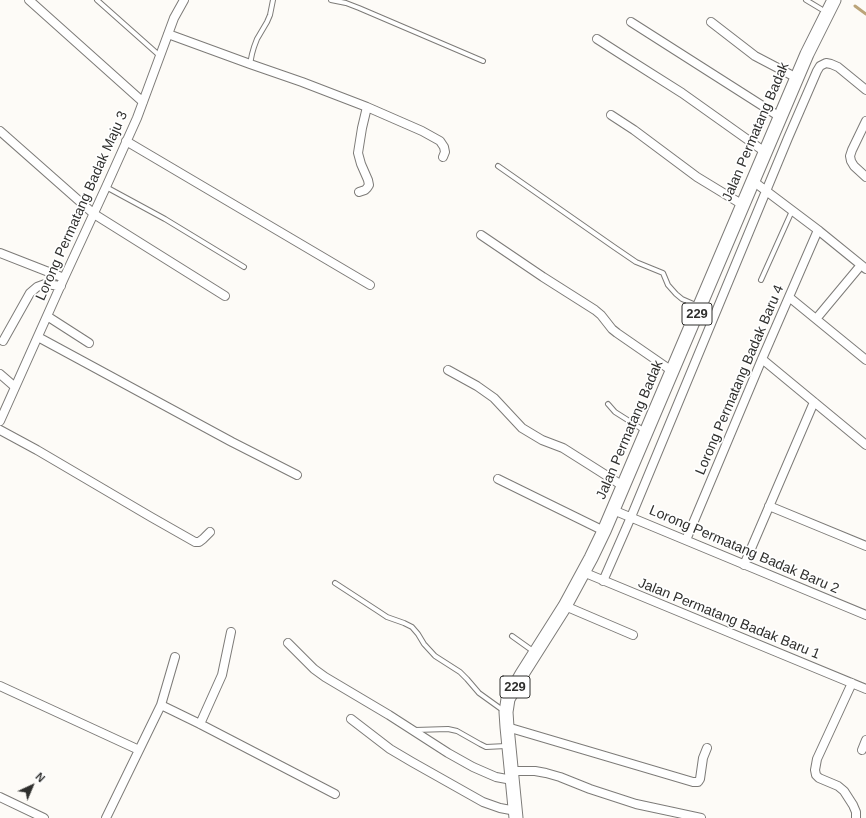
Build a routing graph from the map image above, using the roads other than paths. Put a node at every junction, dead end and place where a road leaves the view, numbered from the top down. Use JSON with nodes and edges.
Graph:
{"nodes":[{"id":1,"x":30,"y":0,"type":"edge"},
{"id":2,"x":97,"y":0,"type":"edge"},
{"id":3,"x":184,"y":0,"type":"edge"},
{"id":4,"x":272,"y":0,"type":"edge"},
{"id":5,"x":331,"y":0,"type":"edge"},
{"id":6,"x":806,"y":0,"type":"edge"},
{"id":7,"x":834,"y":0,"type":"edge"},
{"id":8,"x":823,"y":4,"type":"edge"},
{"id":9,"x":631,"y":22,"type":"dead end"},
{"id":10,"x":711,"y":22,"type":"dead end"},
{"id":11,"x":168,"y":34,"type":"junction"},
{"id":12,"x":597,"y":40,"type":"dead end"},
{"id":13,"x":807,"y":54,"type":"junction"},
{"id":14,"x":160,"y":56,"type":"junction"},
{"id":15,"x":483,"y":61,"type":"dead end"},
{"id":16,"x":250,"y":64,"type":"junction"},
{"id":17,"x":797,"y":78,"type":"junction"},
{"id":18,"x":866,"y":90,"type":"edge"},
{"id":19,"x":143,"y":102,"type":"junction"},
{"id":20,"x":367,"y":107,"type":"junction"},
{"id":21,"x":611,"y":115,"type":"dead end"},
{"id":22,"x":780,"y":117,"type":"junction"},
{"id":23,"x":866,"y":121,"type":"edge"},
{"id":24,"x":0,"y":131,"type":"edge"},
{"id":25,"x":126,"y":141,"type":"junction"},
{"id":26,"x":765,"y":152,"type":"junction"},
{"id":27,"x":443,"y":157,"type":"dead end"},
{"id":28,"x":498,"y":166,"type":"dead end"},
{"id":29,"x":866,"y":177,"type":"edge"},
{"id":30,"x":753,"y":180,"type":"junction"},
{"id":31,"x":106,"y":187,"type":"junction"},
{"id":32,"x":766,"y":190,"type":"junction"},
{"id":33,"x":359,"y":192,"type":"dead end"},
{"id":34,"x":743,"y":205,"type":"junction"},
{"id":35,"x":792,"y":210,"type":"junction"},
{"id":36,"x":94,"y":214,"type":"junction"},
{"id":37,"x":818,"y":230,"type":"junction"},
{"id":38,"x":481,"y":235,"type":"dead end"},
{"id":39,"x":0,"y":253,"type":"edge"},
{"id":40,"x":244,"y":267,"type":"dead end"},
{"id":41,"x":863,"y":267,"type":"edge"},
{"id":42,"x":761,"y":280,"type":"dead end"},
{"id":43,"x":62,"y":282,"type":"junction"},
{"id":44,"x":370,"y":285,"type":"dead end"},
{"id":45,"x":225,"y":296,"type":"dead end"},
{"id":46,"x":789,"y":298,"type":"junction"},
{"id":47,"x":700,"y":307,"type":"junction"},
{"id":48,"x":47,"y":316,"type":"junction"},
{"id":49,"x":816,"y":319,"type":"junction"},
{"id":50,"x":38,"y":337,"type":"junction"},
{"id":51,"x":3,"y":341,"type":"dead end"},
{"id":52,"x":89,"y":343,"type":"dead end"},
{"id":53,"x":762,"y":359,"type":"junction"},
{"id":54,"x":866,"y":360,"type":"edge"},
{"id":55,"x":448,"y":370,"type":"dead end"},
{"id":56,"x":672,"y":371,"type":"junction"},
{"id":57,"x":0,"y":374,"type":"edge"},
{"id":58,"x":15,"y":387,"type":"junction"},
{"id":59,"x":814,"y":402,"type":"junction"},
{"id":60,"x":608,"y":404,"type":"dead end"},
{"id":61,"x":0,"y":421,"type":"edge"},
{"id":62,"x":0,"y":430,"type":"edge"},
{"id":63,"x":646,"y":432,"type":"junction"},
{"id":64,"x":866,"y":445,"type":"edge"},
{"id":65,"x":297,"y":475,"type":"dead end"},
{"id":66,"x":498,"y":479,"type":"dead end"},
{"id":67,"x":623,"y":486,"type":"junction"},
{"id":68,"x":769,"y":506,"type":"junction"},
{"id":69,"x":613,"y":510,"type":"junction"},
{"id":70,"x":631,"y":517,"type":"junction"},
{"id":71,"x":604,"y":531,"type":"junction"},
{"id":72,"x":210,"y":532,"type":"dead end"},
{"id":73,"x":686,"y":540,"type":"junction"},
{"id":74,"x":866,"y":546,"type":"edge"},
{"id":75,"x":744,"y":565,"type":"junction"},
{"id":76,"x":583,"y":572,"type":"junction"},
{"id":77,"x":603,"y":581,"type":"junction"},
{"id":78,"x":334,"y":583,"type":"dead end"},
{"id":79,"x":565,"y":606,"type":"junction"},
{"id":80,"x":866,"y":615,"type":"edge"},
{"id":81,"x":231,"y":632,"type":"dead end"},
{"id":82,"x":633,"y":635,"type":"dead end"},
{"id":83,"x":512,"y":636,"type":"dead end"},
{"id":84,"x":288,"y":643,"type":"dead end"},
{"id":85,"x":535,"y":652,"type":"junction"},
{"id":86,"x":175,"y":657,"type":"dead end"},
{"id":87,"x":852,"y":683,"type":"junction"},
{"id":88,"x":0,"y":686,"type":"edge"},
{"id":89,"x":866,"y":689,"type":"edge"},
{"id":90,"x":162,"y":705,"type":"junction"},
{"id":91,"x":506,"y":712,"type":"junction"},
{"id":92,"x":351,"y":719,"type":"dead end"},
{"id":93,"x":200,"y":724,"type":"junction"},
{"id":94,"x":507,"y":727,"type":"junction"},
{"id":95,"x":413,"y":730,"type":"junction"},
{"id":96,"x":866,"y":740,"type":"edge"},
{"id":97,"x":508,"y":746,"type":"junction"},
{"id":98,"x":707,"y":748,"type":"dead end"},
{"id":99,"x":139,"y":750,"type":"junction"},
{"id":100,"x":862,"y":750,"type":"dead end"},
{"id":101,"x":512,"y":775,"type":"junction"},
{"id":102,"x":335,"y":794,"type":"dead end"},
{"id":103,"x":0,"y":797,"type":"edge"},
{"id":104,"x":516,"y":814,"type":"edge"},
{"id":105,"x":38,"y":817,"type":"edge"},
{"id":106,"x":106,"y":818,"type":"edge"},
{"id":107,"x":701,"y":818,"type":"edge"},
{"id":108,"x":856,"y":818,"type":"edge"}],
"edges":[{"from":1,"to":19,"type":"street"},
{"from":2,"to":14,"type":"lane"},
{"from":3,"to":11,"type":"street","name":"Lorong Permatang Badak Maju 3"},
{"from":4,"to":16,"type":"lane"},
{"from":5,"to":15,"type":"lane"},
{"from":6,"to":8,"type":"lane"},
{"from":7,"to":13,"type":"main road","name":"Jalan Permatang Badak","number":"229"},
{"from":8,"to":13,"type":"main road","name":"Jalan Permatang Badak","number":"229"},
{"from":9,"to":22,"type":"street"},
{"from":10,"to":17,"type":"street"},
{"from":11,"to":14,"type":"street","name":"Lorong Permatang Badak Maju 3"},
{"from":11,"to":16,"type":"street"},
{"from":12,"to":26,"type":"street"},
{"from":13,"to":17,"type":"main road","name":"Jalan Permatang Badak","number":"229"},
{"from":14,"to":19,"type":"street","name":"Lorong Permatang Badak Maju 3"},
{"from":16,"to":20,"type":"street"},
{"from":17,"to":22,"type":"main road","name":"Jalan Permatang Badak","number":"229"},
{"from":18,"to":32,"type":"street"},
{"from":19,"to":25,"type":"street","name":"Lorong Permatang Badak Maju 3"},
{"from":20,"to":27,"type":"street"},
{"from":20,"to":33,"type":"street"},
{"from":21,"to":34,"type":"street"},
{"from":22,"to":26,"type":"main road","name":"Jalan Permatang Badak","number":"229"},
{"from":23,"to":29,"type":"street"},
{"from":24,"to":36,"type":"street"},
{"from":25,"to":31,"type":"street","name":"Lorong Permatang Badak Maju 3"},
{"from":25,"to":44,"type":"street"},
{"from":26,"to":30,"type":"main road","name":"Jalan Permatang Badak","number":"229"},
{"from":28,"to":47,"type":"lane"},
{"from":30,"to":32,"type":"street"},
{"from":30,"to":34,"type":"main road","name":"Jalan Permatang Badak","number":"229"},
{"from":31,"to":36,"type":"street","name":"Lorong Permatang Badak Maju 3"},
{"from":31,"to":40,"type":"lane"},
{"from":32,"to":35,"type":"street"},
{"from":32,"to":70,"type":"street"},
{"from":34,"to":47,"type":"main road","name":"Jalan Permatang Badak","number":"229"},
{"from":35,"to":37,"type":"street"},
{"from":35,"to":42,"type":"lane"},
{"from":36,"to":43,"type":"street","name":"Lorong Permatang Badak Maju 3"},
{"from":36,"to":45,"type":"street"},
{"from":37,"to":41,"type":"street"},
{"from":37,"to":46,"type":"street","name":"Lorong Permatang Badak Baru 4"},
{"from":38,"to":56,"type":"street"},
{"from":39,"to":43,"type":"street"},
{"from":41,"to":49,"type":"street"},
{"from":43,"to":48,"type":"street","name":"Lorong Permatang Badak Maju 3"},
{"from":43,"to":51,"type":"street"},
{"from":46,"to":49,"type":"street"},
{"from":46,"to":53,"type":"street","name":"Lorong Permatang Badak Baru 4"},
{"from":47,"to":56,"type":"main road","name":"Jalan Permatang Badak","number":"229"},
{"from":48,"to":50,"type":"street","name":"Lorong Permatang Badak Maju 3"},
{"from":48,"to":52,"type":"street"},
{"from":49,"to":54,"type":"street"},
{"from":50,"to":58,"type":"street","name":"Lorong Permatang Badak Maju 3"},
{"from":50,"to":65,"type":"street"},
{"from":53,"to":59,"type":"street"},
{"from":53,"to":73,"type":"street","name":"Lorong Permatang Badak Baru 4"},
{"from":55,"to":67,"type":"street"},
{"from":56,"to":63,"type":"main road","name":"Jalan Permatang Badak","number":"229"},
{"from":57,"to":58,"type":"street"},
{"from":58,"to":61,"type":"street","name":"Lorong Permatang Badak Maju 3"},
{"from":59,"to":64,"type":"street"},
{"from":59,"to":68,"type":"street"},
{"from":60,"to":63,"type":"lane"},
{"from":62,"to":72,"type":"street"},
{"from":63,"to":67,"type":"main road","name":"Jalan Permatang Badak","number":"229"},
{"from":66,"to":71,"type":"street"},
{"from":67,"to":69,"type":"main road","name":"Jalan Permatang Badak","number":"229"},
{"from":68,"to":74,"type":"street"},
{"from":68,"to":75,"type":"street"},
{"from":69,"to":70,"type":"street","name":"Lorong Permatang Badak Baru 2"},
{"from":69,"to":71,"type":"main road","name":"Jalan Permatang Badak","number":"229"},
{"from":70,"to":73,"type":"street","name":"Lorong Permatang Badak Baru 2"},
{"from":70,"to":77,"type":"street"},
{"from":71,"to":76,"type":"main road","name":"Jalan Permatang Badak","number":"229"},
{"from":73,"to":75,"type":"street","name":"Lorong Permatang Badak Baru 2"},
{"from":75,"to":80,"type":"street","name":"Lorong Permatang Badak Baru 2"},
{"from":76,"to":77,"type":"street","name":"Jalan Permatang Badak Baru 1"},
{"from":76,"to":79,"type":"main road","name":"Jalan Permatang Badak","number":"229"},
{"from":77,"to":87,"type":"street","name":"Jalan Permatang Badak Baru 1"},
{"from":78,"to":91,"type":"lane"},
{"from":79,"to":82,"type":"street"},
{"from":79,"to":85,"type":"main road","name":"Jalan Permatang Badak","number":"229"},
{"from":81,"to":93,"type":"street"},
{"from":83,"to":85,"type":"lane"},
{"from":84,"to":95,"type":"street"},
{"from":85,"to":91,"type":"main road","name":"Jalan Permatang Badak","number":"229"},
{"from":86,"to":90,"type":"street"},
{"from":87,"to":89,"type":"street","name":"Jalan Permatang Badak Baru 1"},
{"from":87,"to":108,"type":"street"},
{"from":88,"to":99,"type":"street"},
{"from":90,"to":93,"type":"street"},
{"from":90,"to":99,"type":"street"},
{"from":91,"to":94,"type":"main road","name":"Jalan Permatang Badak","number":"229"},
{"from":92,"to":104,"type":"street"},
{"from":93,"to":102,"type":"street"},
{"from":94,"to":97,"type":"main road","name":"Jalan Permatang Badak","number":"229"},
{"from":94,"to":98,"type":"street"},
{"from":95,"to":97,"type":"lane"},
{"from":95,"to":101,"type":"street"},
{"from":96,"to":100,"type":"street"},
{"from":97,"to":101,"type":"main road","name":"Jalan Permatang Badak","number":"229"},
{"from":99,"to":106,"type":"street"},
{"from":101,"to":104,"type":"main road","name":"Jalan Permatang Badak","number":"229"},
{"from":101,"to":107,"type":"street"},
{"from":103,"to":105,"type":"street"}]}
